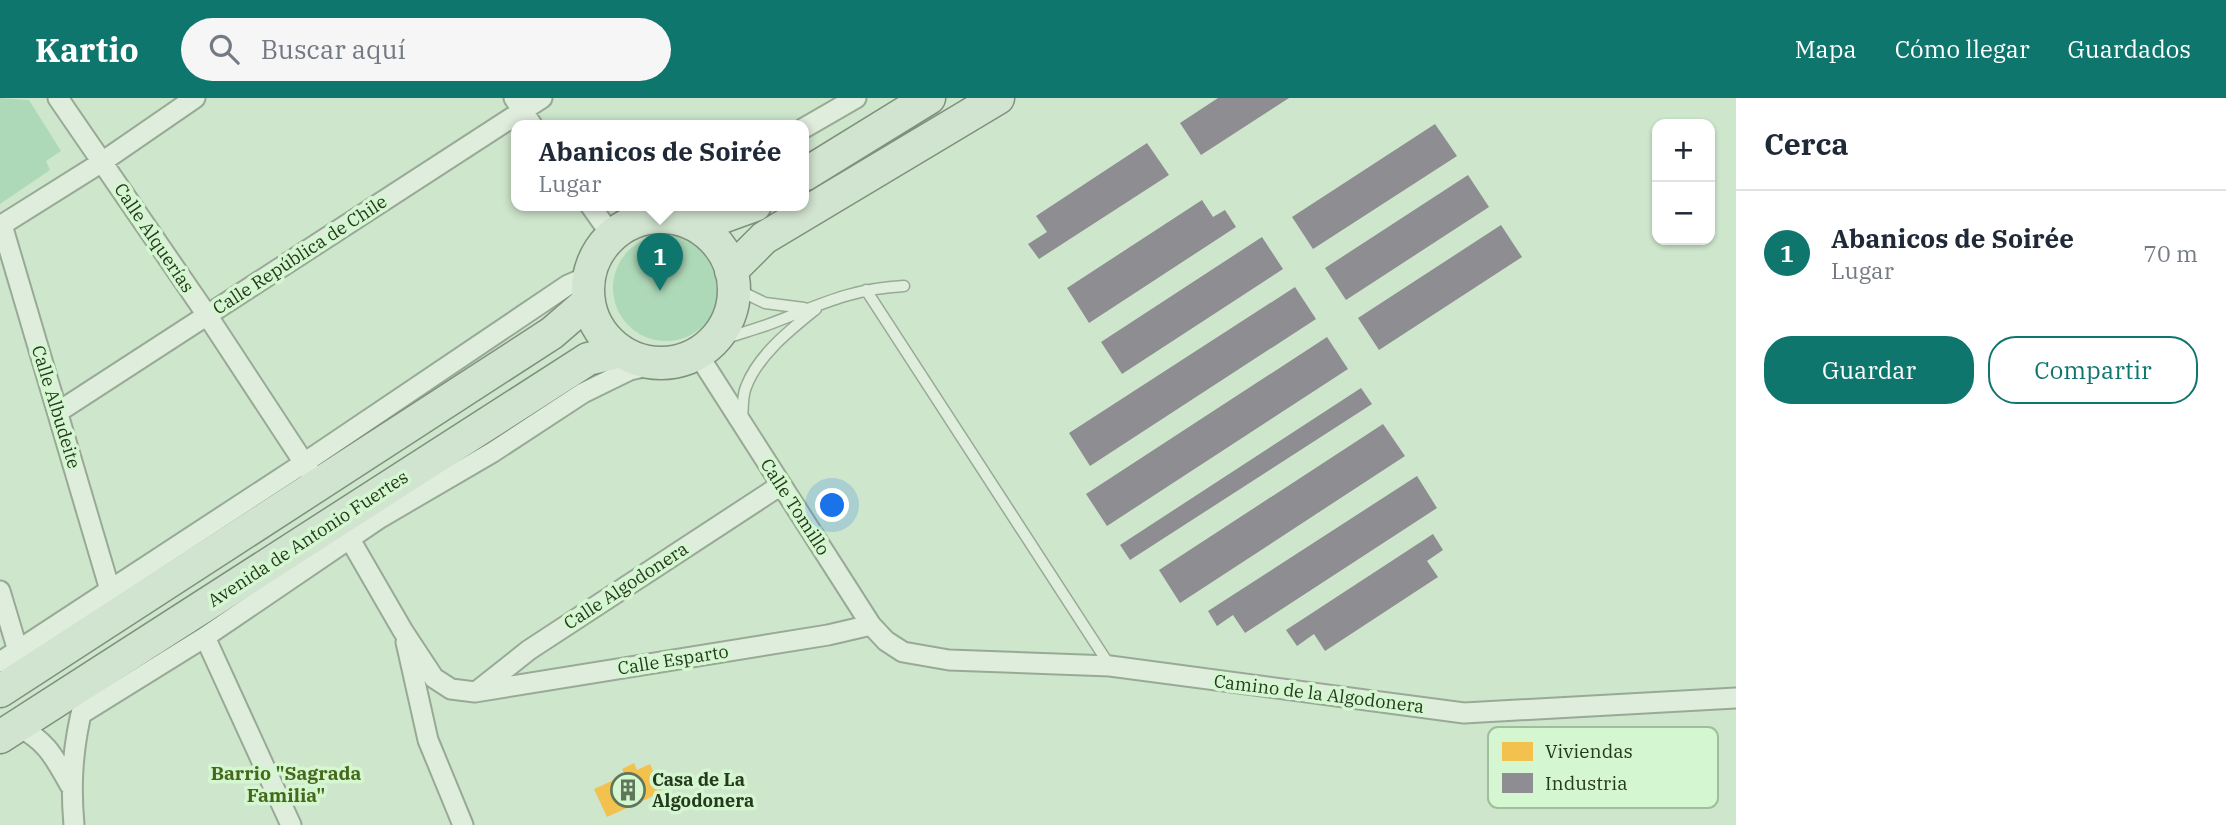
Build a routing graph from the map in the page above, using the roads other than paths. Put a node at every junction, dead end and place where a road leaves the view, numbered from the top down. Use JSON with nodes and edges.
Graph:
{"nodes":[{"id":1,"x":58,"y":98,"type":"edge"},
{"id":2,"x":195,"y":98,"type":"edge"},
{"id":3,"x":542,"y":98,"type":"edge"},
{"id":4,"x":856,"y":98,"type":"edge"},
{"id":5,"x":929,"y":98,"type":"edge"},
{"id":6,"x":998,"y":98,"type":"edge"},
{"id":7,"x":523,"y":111,"type":"edge"},
{"id":8,"x":809,"y":125,"type":"edge"},
{"id":9,"x":102,"y":162,"type":"junction"},
{"id":10,"x":809,"y":171,"type":"edge"},
{"id":11,"x":594,"y":211,"type":"edge"},
{"id":12,"x":713,"y":211,"type":"edge"},
{"id":13,"x":678,"y":216,"type":"edge"},
{"id":14,"x":1,"y":225,"type":"edge"},
{"id":15,"x":612,"y":236,"type":"junction"},
{"id":16,"x":732,"y":280,"type":"junction"},
{"id":17,"x":904,"y":286,"type":"dead end"},
{"id":18,"x":589,"y":288,"type":"junction"},
{"id":19,"x":866,"y":290,"type":"junction"},
{"id":20,"x":827,"y":300,"type":"junction"},
{"id":21,"x":808,"y":308,"type":"junction"},
{"id":22,"x":207,"y":315,"type":"junction"},
{"id":23,"x":706,"y":347,"type":"junction"},
{"id":24,"x":621,"y":351,"type":"junction"},
{"id":25,"x":662,"y":363,"type":"junction"},
{"id":26,"x":58,"y":412,"type":"junction"},
{"id":27,"x":742,"y":424,"type":"junction"},
{"id":28,"x":311,"y":473,"type":"junction"},
{"id":29,"x":781,"y":485,"type":"junction"},
{"id":30,"x":344,"y":529,"type":"junction"},
{"id":31,"x":110,"y":590,"type":"junction"},
{"id":32,"x":0,"y":591,"type":"edge"},
{"id":33,"x":871,"y":625,"type":"junction"},
{"id":34,"x":403,"y":631,"type":"junction"},
{"id":35,"x":205,"y":637,"type":"junction"},
{"id":36,"x":18,"y":651,"type":"junction"},
{"id":37,"x":903,"y":652,"type":"joint"},
{"id":38,"x":0,"y":662,"type":"edge"},
{"id":39,"x":1110,"y":666,"type":"junction"},
{"id":40,"x":89,"y":680,"type":"junction"},
{"id":41,"x":0,"y":691,"type":"edge"},
{"id":42,"x":475,"y":692,"type":"junction"},
{"id":43,"x":1736,"y":698,"type":"edge"},
{"id":44,"x":81,"y":714,"type":"junction"},
{"id":45,"x":8,"y":732,"type":"edge"},
{"id":46,"x":71,"y":786,"type":"junction"},
{"id":47,"x":74,"y":825,"type":"edge"},
{"id":48,"x":291,"y":825,"type":"edge"},
{"id":49,"x":463,"y":825,"type":"edge"}],
"edges":[{"from":1,"to":9,"type":"street","name":"Calle Alquerías"},
{"from":2,"to":9,"type":"street"},
{"from":3,"to":7,"type":"street","name":"Calle República de Chile"},
{"from":4,"to":8,"type":"street"},
{"from":5,"to":10,"type":"main road"},
{"from":6,"to":16,"type":"main road"},
{"from":7,"to":22,"type":"street","name":"Calle República de Chile"},
{"from":9,"to":14,"type":"street"},
{"from":9,"to":22,"type":"street","name":"Calle Alquerías"},
{"from":11,"to":15,"type":"street"},
{"from":12,"to":13,"type":"main road"},
{"from":13,"to":15,"type":"main road"},
{"from":13,"to":16,"type":"main road"},
{"from":14,"to":26,"type":"street","name":"Calle Albudeite"},
{"from":15,"to":18,"type":"main road"},
{"from":16,"to":21,"type":"lane"},
{"from":16,"to":23,"type":"main road"},
{"from":17,"to":19,"type":"lane"},
{"from":18,"to":24,"type":"main road"},
{"from":18,"to":28,"type":"main road"},
{"from":19,"to":20,"type":"lane"},
{"from":19,"to":39,"type":"lane"},
{"from":20,"to":21,"type":"lane"},
{"from":20,"to":27,"type":"lane"},
{"from":21,"to":23,"type":"lane"},
{"from":22,"to":26,"type":"street","name":"Calle República de Chile"},
{"from":22,"to":28,"type":"street","name":"Calle Alquerías"},
{"from":23,"to":25,"type":"main road"},
{"from":23,"to":27,"type":"street","name":"Calle Tomillo"},
{"from":24,"to":25,"type":"main road"},
{"from":24,"to":30,"type":"main road","name":"Avenida de Antonio Fuertes"},
{"from":25,"to":30,"type":"street","name":"Avenida de Antonio Fuertes"},
{"from":26,"to":31,"type":"street","name":"Calle Albudeite"},
{"from":27,"to":29,"type":"street","name":"Calle Tomillo"},
{"from":28,"to":31,"type":"street"},
{"from":28,"to":41,"type":"main road"},
{"from":29,"to":33,"type":"street","name":"Calle Tomillo"},
{"from":29,"to":42,"type":"street","name":"Calle Algodonera"},
{"from":30,"to":34,"type":"street"},
{"from":30,"to":35,"type":"street","name":"Avenida de Antonio Fuertes"},
{"from":30,"to":40,"type":"main road","name":"Avenida de Antonio Fuertes"},
{"from":31,"to":36,"type":"street"},
{"from":32,"to":36,"type":"street"},
{"from":33,"to":37,"type":"street","name":"Calle Tomillo"},
{"from":33,"to":42,"type":"street","name":"Calle Esparto"},
{"from":34,"to":42,"type":"street"},
{"from":34,"to":49,"type":"street"},
{"from":35,"to":44,"type":"street","name":"Avenida de Antonio Fuertes"},
{"from":35,"to":48,"type":"street"},
{"from":36,"to":38,"type":"street"},
{"from":37,"to":39,"type":"street","name":"Camino de la Algodonera"},
{"from":39,"to":43,"type":"street","name":"Camino de la Algodonera"},
{"from":40,"to":44,"type":"street"},
{"from":40,"to":45,"type":"main road","name":"Avenida de Antonio Fuertes"},
{"from":44,"to":46,"type":"street"},
{"from":45,"to":46,"type":"street"},
{"from":46,"to":47,"type":"street"}]}
